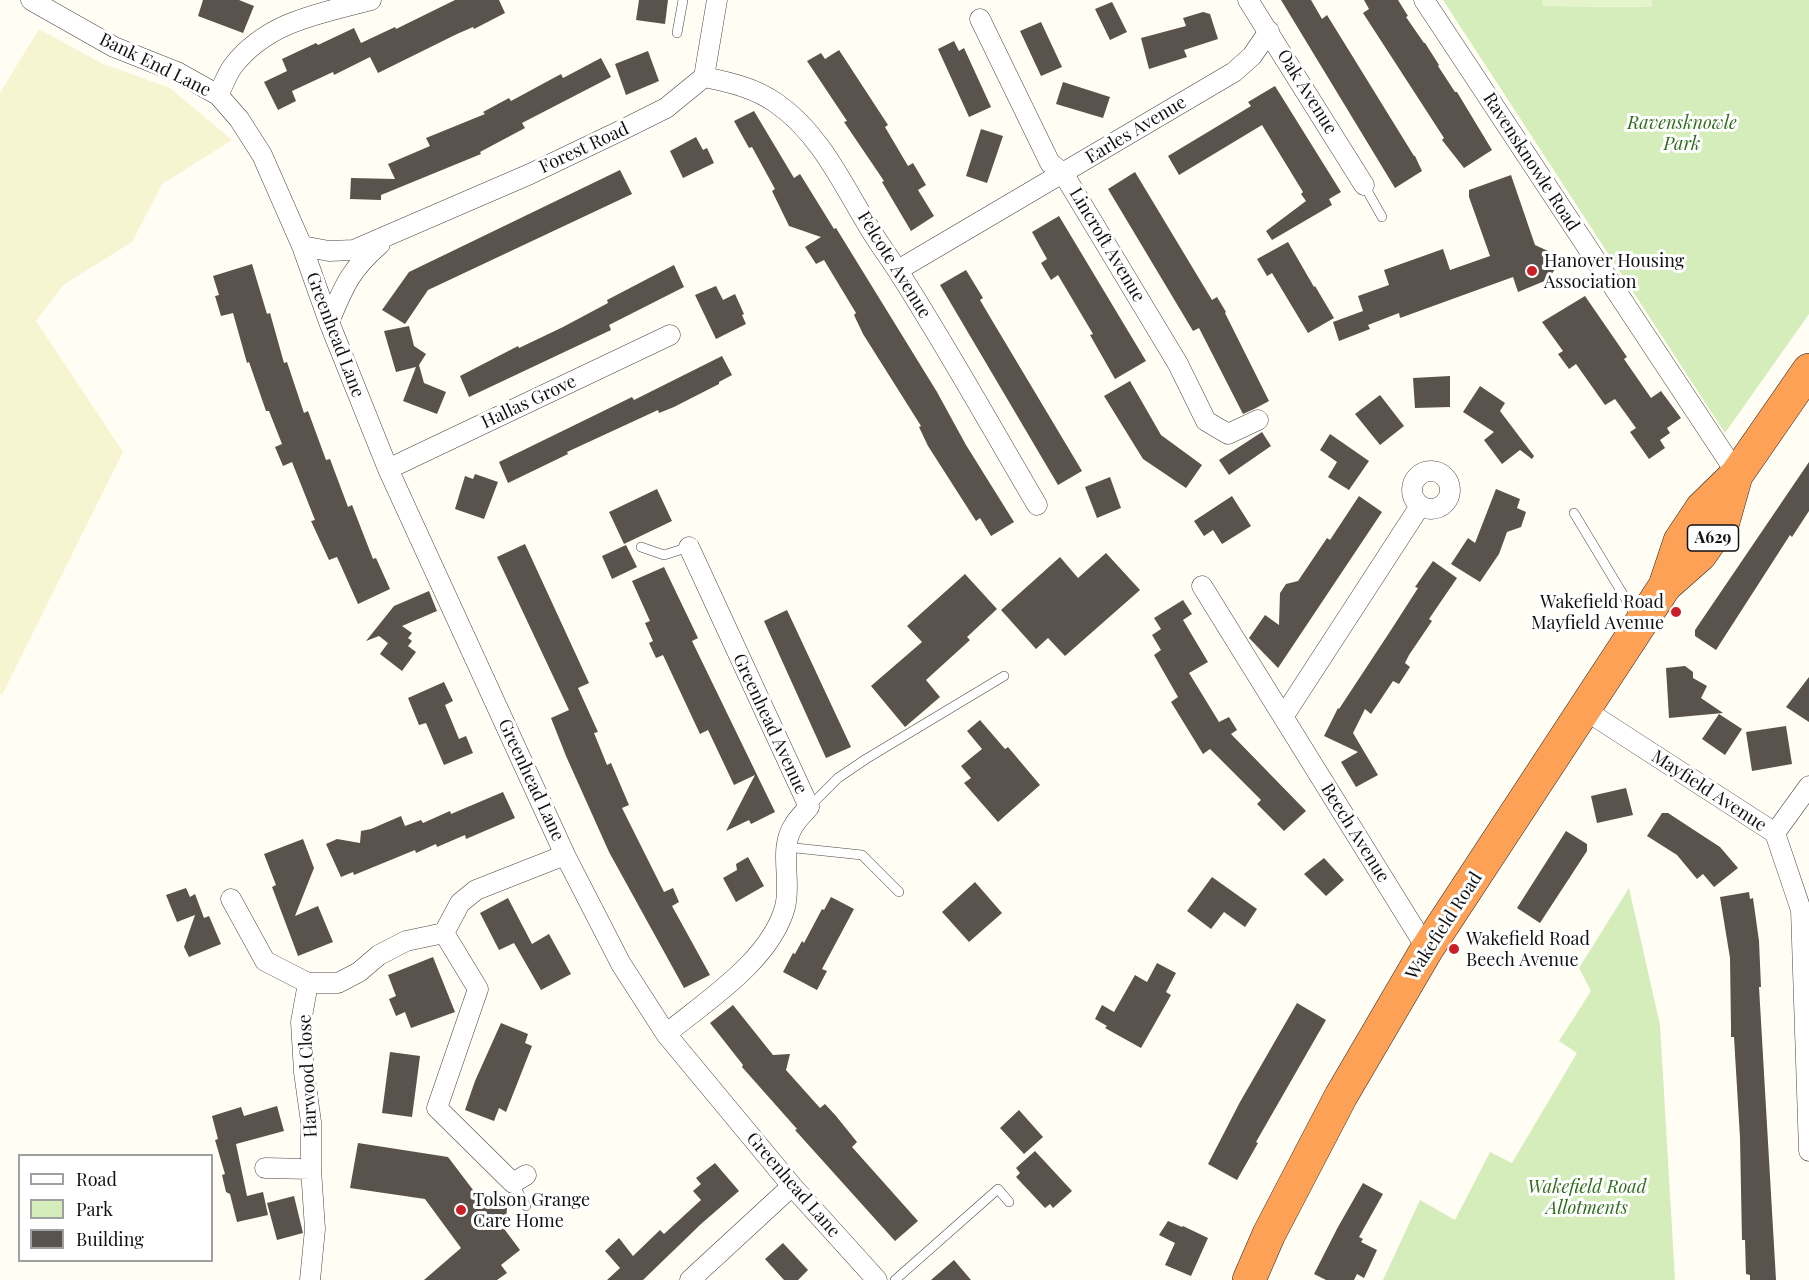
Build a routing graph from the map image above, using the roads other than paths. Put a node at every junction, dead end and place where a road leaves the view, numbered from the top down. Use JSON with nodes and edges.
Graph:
{"nodes":[{"id":1,"x":31,"y":0,"type":"edge"},
{"id":2,"x":370,"y":0,"type":"edge"},
{"id":3,"x":683,"y":0,"type":"edge"},
{"id":4,"x":717,"y":0,"type":"edge"},
{"id":5,"x":1248,"y":0,"type":"edge"},
{"id":6,"x":1424,"y":0,"type":"edge"},
{"id":7,"x":981,"y":19,"type":"dead end"},
{"id":8,"x":1269,"y":31,"type":"junction"},
{"id":9,"x":677,"y":33,"type":"dead end"},
{"id":10,"x":704,"y":77,"type":"junction"},
{"id":11,"x":218,"y":95,"type":"junction"},
{"id":12,"x":1063,"y":173,"type":"junction"},
{"id":13,"x":1364,"y":185,"type":"joint"},
{"id":14,"x":288,"y":217,"type":"joint"},
{"id":15,"x":1382,"y":217,"type":"dead end"},
{"id":16,"x":386,"y":238,"type":"junction"},
{"id":17,"x":302,"y":246,"type":"junction"},
{"id":18,"x":898,"y":270,"type":"junction"},
{"id":19,"x":329,"y":322,"type":"junction"},
{"id":20,"x":670,"y":335,"type":"dead end"},
{"id":21,"x":1809,"y":370,"type":"edge"},
{"id":22,"x":1258,"y":420,"type":"dead end"},
{"id":23,"x":388,"y":470,"type":"junction"},
{"id":24,"x":1737,"y":474,"type":"junction"},
{"id":25,"x":1037,"y":505,"type":"dead end"},
{"id":26,"x":1420,"y":506,"type":"dead end"},
{"id":27,"x":1574,"y":513,"type":"dead end"},
{"id":28,"x":641,"y":547,"type":"dead end"},
{"id":29,"x":689,"y":547,"type":"joint"},
{"id":30,"x":1202,"y":586,"type":"dead end"},
{"id":31,"x":1641,"y":624,"type":"junction"},
{"id":32,"x":1004,"y":676,"type":"dead end"},
{"id":33,"x":1585,"y":710,"type":"junction"},
{"id":34,"x":1284,"y":717,"type":"junction"},
{"id":35,"x":1809,"y":786,"type":"edge"},
{"id":36,"x":808,"y":807,"type":"junction"},
{"id":37,"x":1775,"y":833,"type":"junction"},
{"id":38,"x":786,"y":848,"type":"junction"},
{"id":39,"x":565,"y":855,"type":"junction"},
{"id":40,"x":899,"y":892,"type":"dead end"},
{"id":41,"x":231,"y":899,"type":"dead end"},
{"id":42,"x":444,"y":933,"type":"junction"},
{"id":43,"x":1427,"y":949,"type":"junction"},
{"id":44,"x":308,"y":983,"type":"junction"},
{"id":45,"x":666,"y":1034,"type":"junction"},
{"id":46,"x":1809,"y":1151,"type":"edge"},
{"id":47,"x":266,"y":1168,"type":"dead end"},
{"id":48,"x":311,"y":1169,"type":"junction"},
{"id":49,"x":519,"y":1179,"type":"joint"},
{"id":50,"x":792,"y":1186,"type":"junction"},
{"id":51,"x":1009,"y":1202,"type":"dead end"},
{"id":52,"x":526,"y":1206,"type":"dead end"},
{"id":53,"x":310,"y":1280,"type":"edge"},
{"id":54,"x":690,"y":1280,"type":"edge"},
{"id":55,"x":877,"y":1280,"type":"edge"},
{"id":56,"x":895,"y":1280,"type":"edge"},
{"id":57,"x":1249,"y":1280,"type":"edge"}],
"edges":[{"from":1,"to":11,"type":"street","name":"Bank End Lane"},
{"from":2,"to":11,"type":"street"},
{"from":3,"to":9,"type":"lane"},
{"from":4,"to":10,"type":"street"},
{"from":5,"to":8,"type":"street","name":"Oak Avenue"},
{"from":6,"to":24,"type":"street","name":"Ravensknowle Road"},
{"from":7,"to":12,"type":"street","name":"Lincroft Avenue"},
{"from":8,"to":12,"type":"street","name":"Earles Avenue"},
{"from":8,"to":13,"type":"street","name":"Oak Avenue"},
{"from":10,"to":16,"type":"street","name":"Forest Road"},
{"from":10,"to":18,"type":"street","name":"Felcote Avenue"},
{"from":11,"to":14,"type":"street","name":"Bank End Lane"},
{"from":12,"to":18,"type":"street","name":"Earles Avenue"},
{"from":12,"to":22,"type":"street","name":"Lincroft Avenue"},
{"from":13,"to":15,"type":"lane"},
{"from":14,"to":17,"type":"street","name":"Greenhead Lane"},
{"from":16,"to":17,"type":"street","name":"Forest Road"},
{"from":16,"to":19,"type":"street","name":"Forest Road"},
{"from":17,"to":19,"type":"street","name":"Greenhead Lane"},
{"from":18,"to":25,"type":"street","name":"Felcote Avenue"},
{"from":19,"to":23,"type":"street","name":"Greenhead Lane"},
{"from":20,"to":23,"type":"street","name":"Hallas Grove"},
{"from":21,"to":24,"type":"highway","name":"Wakefield Road","number":"A629"},
{"from":23,"to":39,"type":"street","name":"Greenhead Lane"},
{"from":24,"to":31,"type":"highway","name":"Wakefield Road","number":"A629"},
{"from":26,"to":34,"type":"street"},
{"from":27,"to":31,"type":"lane"},
{"from":28,"to":29,"type":"lane"},
{"from":29,"to":36,"type":"street","name":"Greenhead Avenue"},
{"from":30,"to":34,"type":"street","name":"Beech Avenue"},
{"from":31,"to":33,"type":"highway","name":"Wakefield Road","number":"A629"},
{"from":32,"to":36,"type":"lane"},
{"from":33,"to":37,"type":"street","name":"Mayfield Avenue"},
{"from":33,"to":43,"type":"highway","name":"Wakefield Road","number":"A629"},
{"from":34,"to":43,"type":"street","name":"Beech Avenue"},
{"from":35,"to":37,"type":"street"},
{"from":36,"to":38,"type":"street","name":"Greenhead Avenue"},
{"from":37,"to":46,"type":"street","name":"Mayfield Avenue"},
{"from":38,"to":40,"type":"lane"},
{"from":38,"to":45,"type":"street","name":"Greenhead Avenue"},
{"from":39,"to":42,"type":"street"},
{"from":39,"to":45,"type":"street","name":"Greenhead Lane"},
{"from":41,"to":44,"type":"street"},
{"from":42,"to":44,"type":"street"},
{"from":42,"to":49,"type":"street"},
{"from":43,"to":57,"type":"highway","name":"Wakefield Road","number":"A629"},
{"from":44,"to":48,"type":"street","name":"Harwood Close"},
{"from":45,"to":50,"type":"street","name":"Greenhead Lane"},
{"from":47,"to":48,"type":"street"},
{"from":48,"to":53,"type":"street","name":"Harwood Close"},
{"from":49,"to":52,"type":"lane"},
{"from":50,"to":54,"type":"street"},
{"from":50,"to":55,"type":"street","name":"Greenhead Lane"},
{"from":51,"to":56,"type":"lane"}]}
